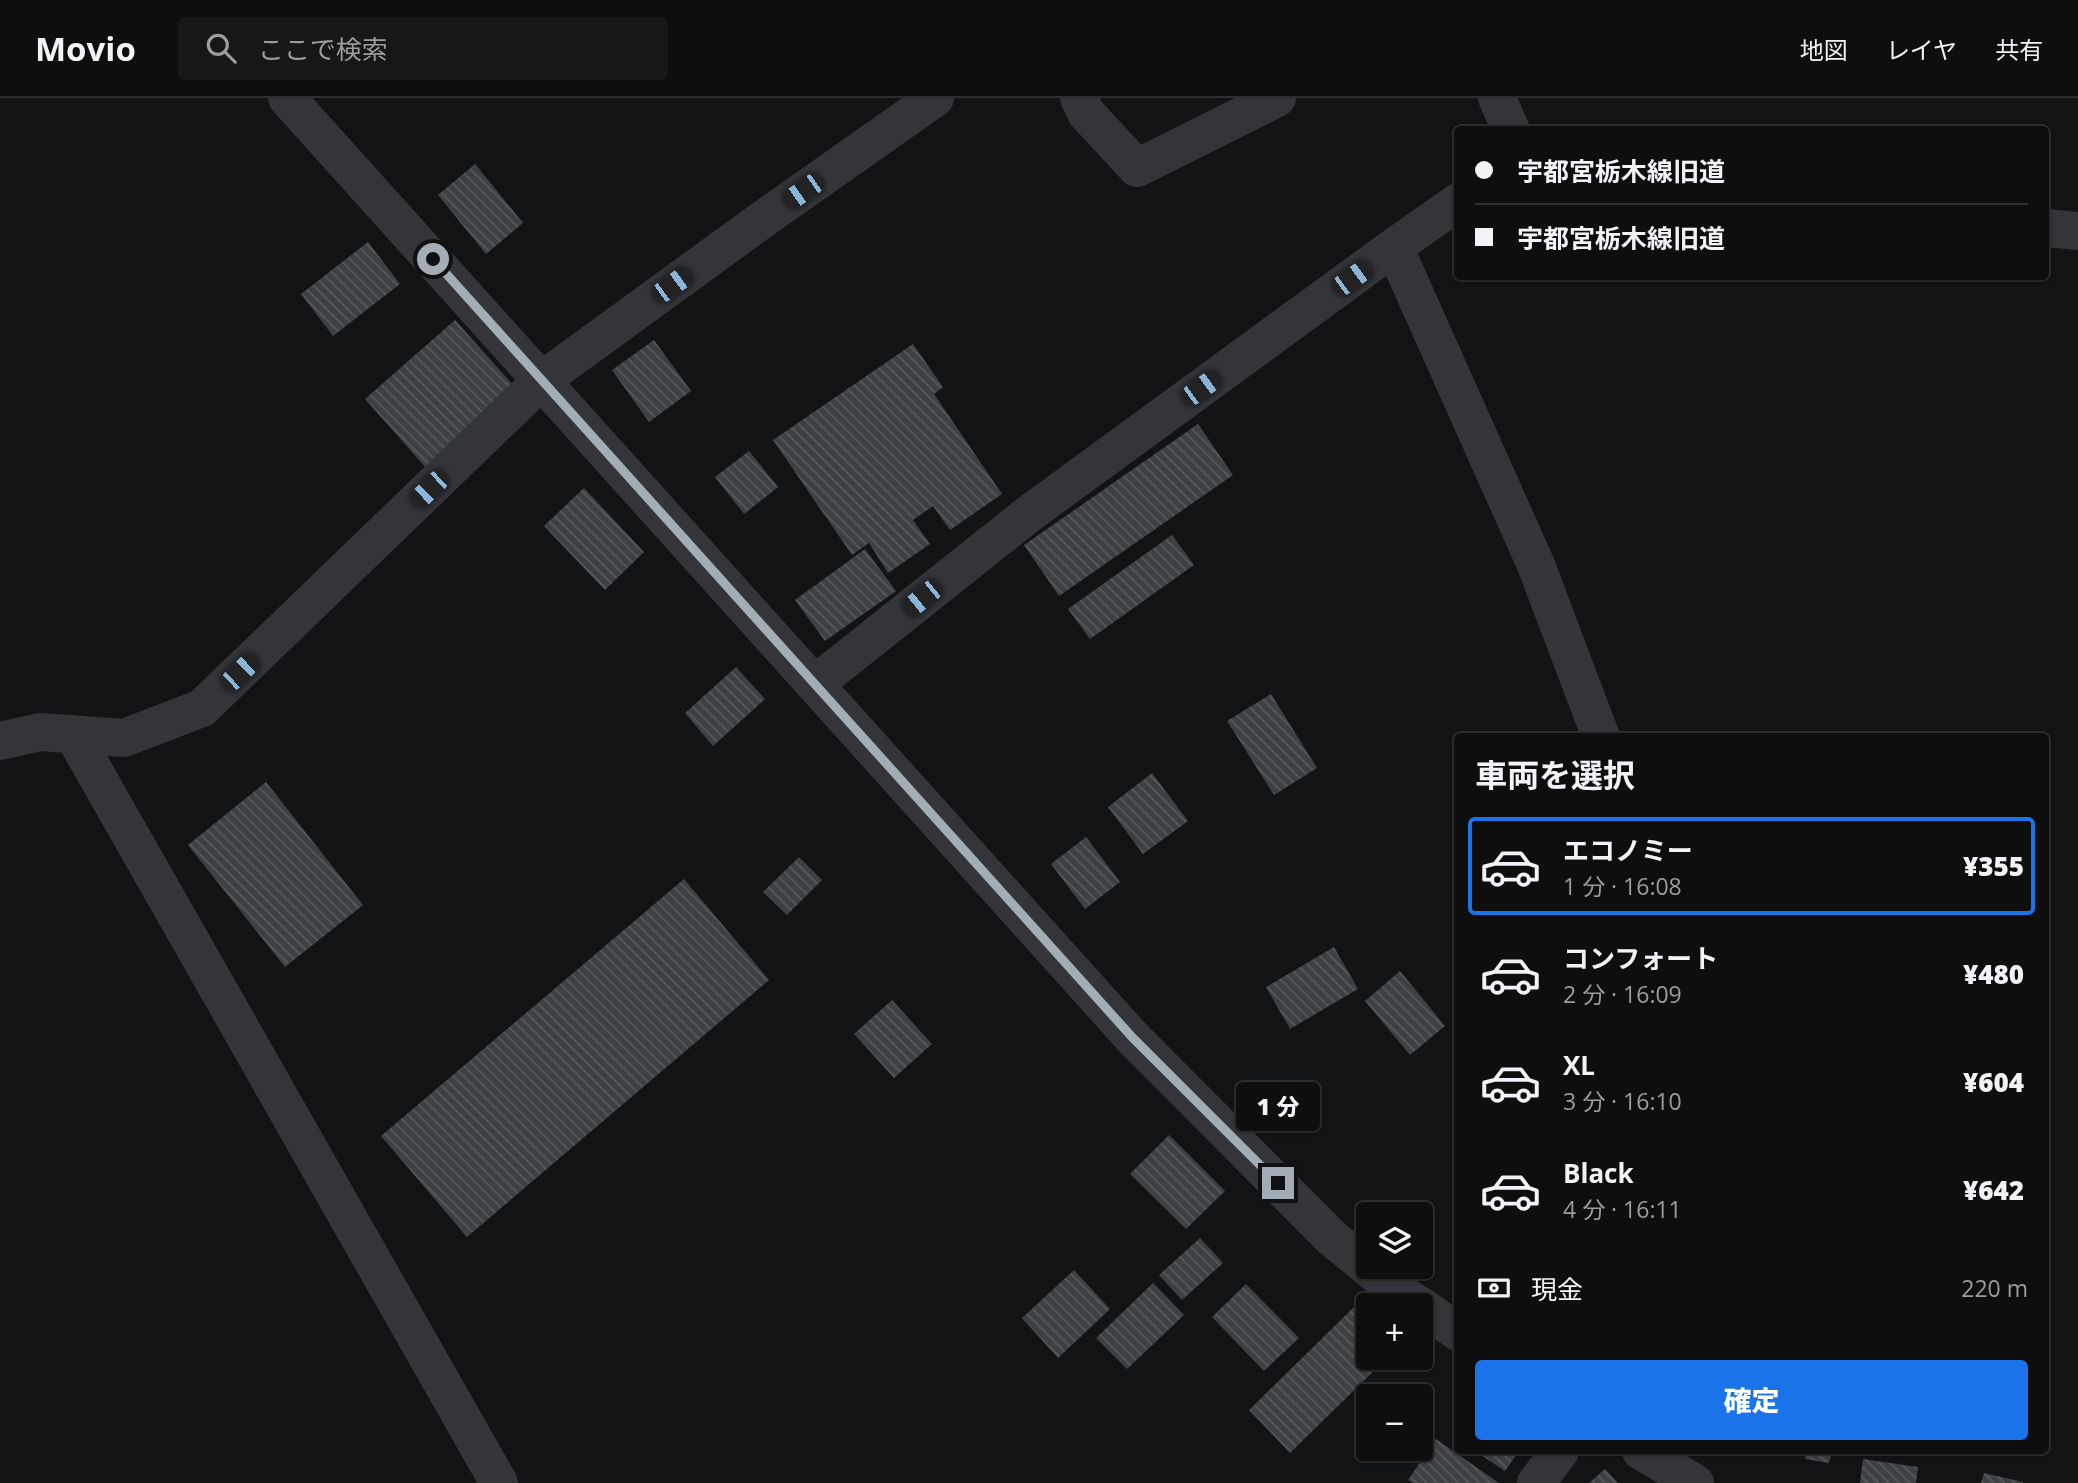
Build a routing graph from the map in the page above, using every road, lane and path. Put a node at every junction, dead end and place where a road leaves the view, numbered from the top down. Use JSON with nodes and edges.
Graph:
{"nodes":[{"id":1,"x":286,"y":98,"type":"edge"},
{"id":2,"x":935,"y":98,"type":"edge"},
{"id":3,"x":1079,"y":98,"type":"edge"},
{"id":4,"x":1277,"y":98,"type":"edge"},
{"id":5,"x":1497,"y":98,"type":"edge"},
{"id":6,"x":1509,"y":126,"type":"edge"},
{"id":7,"x":1454,"y":205,"type":"edge"},
{"id":8,"x":2049,"y":228,"type":"edge"},
{"id":9,"x":2078,"y":231,"type":"edge"},
{"id":10,"x":1394,"y":247,"type":"junction"},
{"id":11,"x":542,"y":380,"type":"junction"},
{"id":12,"x":815,"y":684,"type":"junction"},
{"id":13,"x":1599,"y":733,"type":"edge"},
{"id":14,"x":73,"y":734,"type":"junction"},
{"id":15,"x":0,"y":741,"type":"edge"},
{"id":16,"x":1403,"y":1293,"type":"edge"},
{"id":17,"x":1433,"y":1315,"type":"edge"},
{"id":18,"x":1454,"y":1329,"type":"edge"},
{"id":19,"x":1558,"y":1454,"type":"edge"},
{"id":20,"x":1646,"y":1454,"type":"edge"},
{"id":21,"x":499,"y":1483,"type":"edge"},
{"id":22,"x":1536,"y":1483,"type":"edge"},
{"id":23,"x":1695,"y":1483,"type":"edge"}],
"edges":[{"from":1,"to":11,"type":"street"},
{"from":2,"to":11,"type":"street"},
{"from":3,"to":4,"type":"street"},
{"from":5,"to":6,"type":"street"},
{"from":7,"to":10,"type":"street"},
{"from":8,"to":9,"type":"street"},
{"from":10,"to":12,"type":"street"},
{"from":10,"to":13,"type":"street"},
{"from":11,"to":12,"type":"street"},
{"from":11,"to":14,"type":"street"},
{"from":12,"to":16,"type":"street"},
{"from":14,"to":15,"type":"street"},
{"from":14,"to":21,"type":"street"},
{"from":17,"to":18,"type":"street"},
{"from":19,"to":22,"type":"street"},
{"from":20,"to":23,"type":"street"}]}
